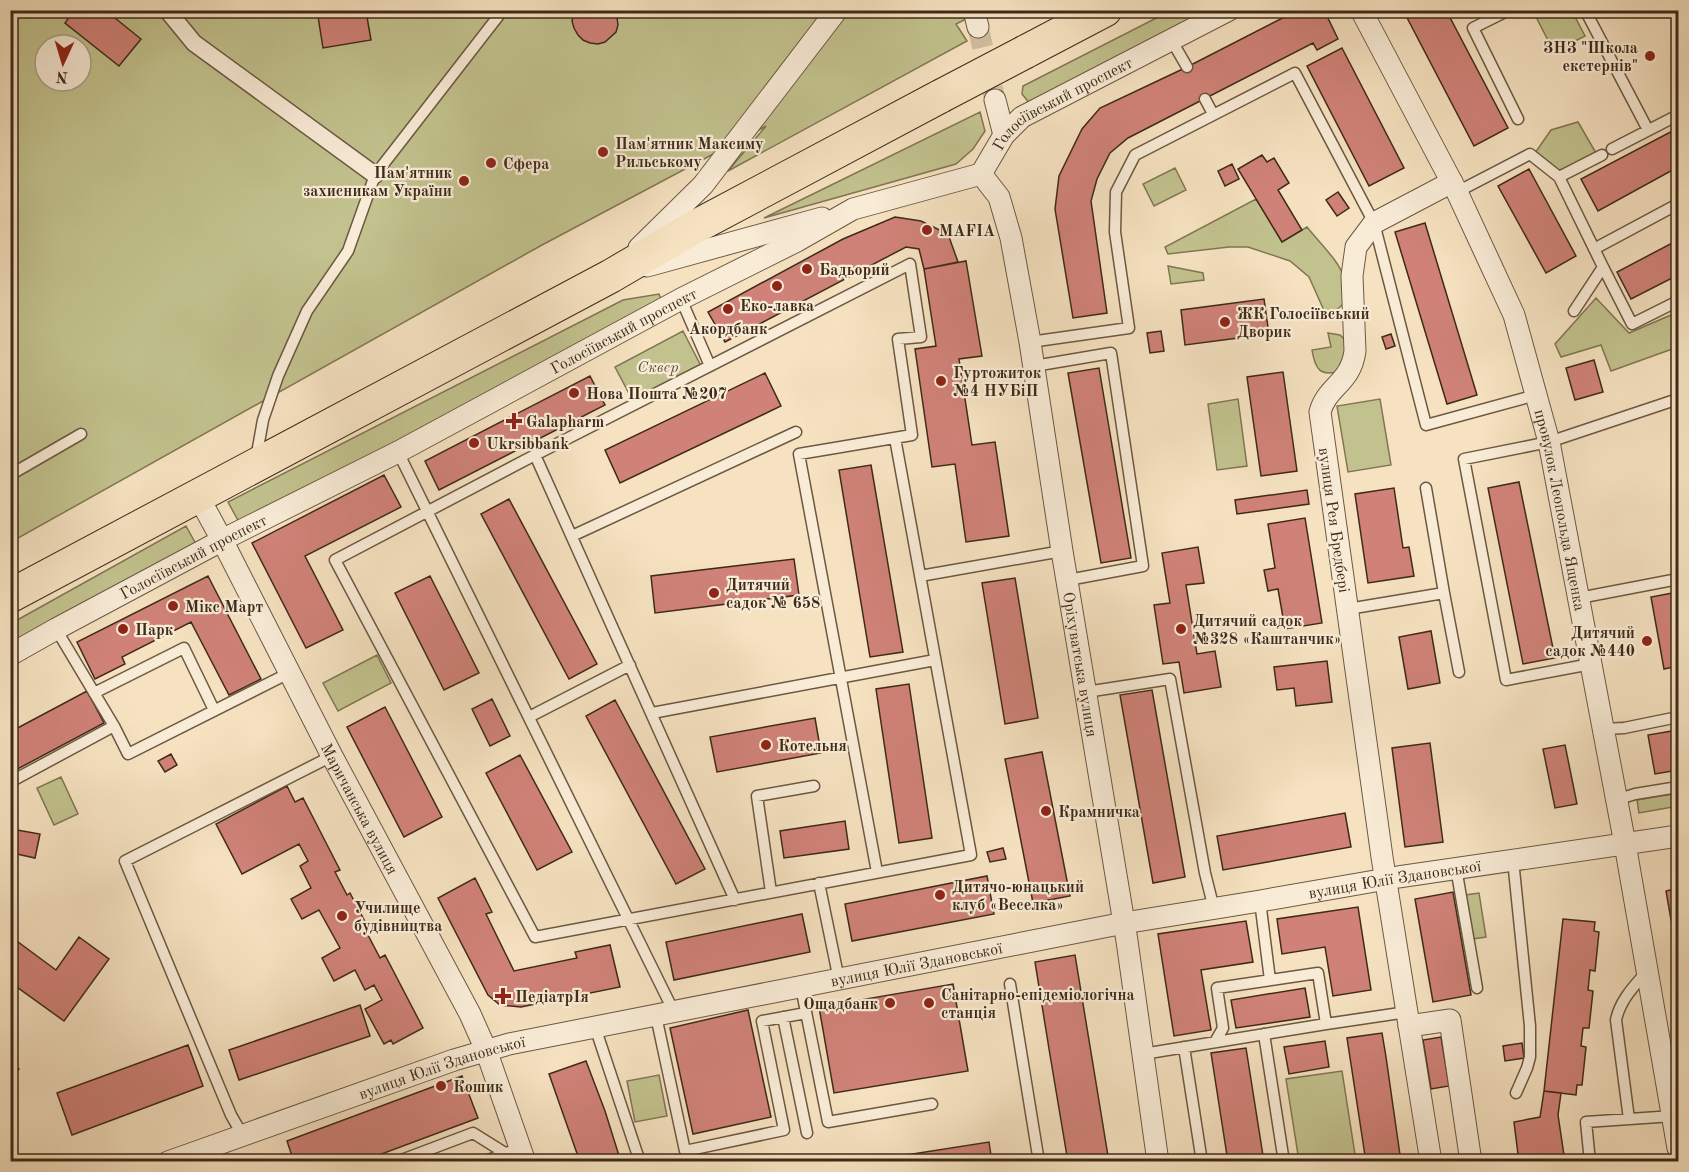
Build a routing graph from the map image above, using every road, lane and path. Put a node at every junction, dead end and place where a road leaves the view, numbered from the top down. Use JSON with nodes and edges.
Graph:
{"nodes":[{"id":1,"x":167,"y":10,"type":"edge"},
{"id":2,"x":503,"y":10,"type":"edge"},
{"id":3,"x":837,"y":10,"type":"edge"},
{"id":4,"x":1106,"y":10,"type":"edge"},
{"id":5,"x":1229,"y":10,"type":"edge"},
{"id":6,"x":1361,"y":10,"type":"edge"},
{"id":7,"x":1509,"y":10,"type":"edge"},
{"id":8,"x":1585,"y":10,"type":"edge"},
{"id":9,"x":1172,"y":41,"type":"junction"},
{"id":10,"x":1187,"y":67,"type":"dead end"},
{"id":11,"x":1204,"y":99,"type":"dead end"},
{"id":12,"x":996,"y":100,"type":"tunnel mouth"},
{"id":13,"x":1213,"y":114,"type":"junction"},
{"id":14,"x":1678,"y":115,"type":"edge"},
{"id":15,"x":1518,"y":119,"type":"dead end"},
{"id":16,"x":1648,"y":130,"type":"junction"},
{"id":17,"x":1004,"y":135,"type":"junction"},
{"id":18,"x":1612,"y":149,"type":"dead end"},
{"id":19,"x":1602,"y":155,"type":"dead end"},
{"id":20,"x":981,"y":174,"type":"junction"},
{"id":21,"x":375,"y":175,"type":"junction"},
{"id":22,"x":1559,"y":177,"type":"junction"},
{"id":23,"x":1454,"y":187,"type":"junction"},
{"id":24,"x":1678,"y":204,"type":"edge"},
{"id":25,"x":854,"y":209,"type":"junction"},
{"id":26,"x":1374,"y":223,"type":"junction"},
{"id":27,"x":1594,"y":249,"type":"junction"},
{"id":28,"x":1603,"y":267,"type":"junction"},
{"id":29,"x":611,"y":276,"type":"junction"},
{"id":30,"x":681,"y":299,"type":"junction"},
{"id":31,"x":1678,"y":301,"type":"edge"},
{"id":32,"x":1574,"y":311,"type":"dead end"},
{"id":33,"x":1030,"y":342,"type":"junction"},
{"id":34,"x":710,"y":366,"type":"junction"},
{"id":35,"x":1034,"y":366,"type":"junction"},
{"id":36,"x":1536,"y":395,"type":"junction"},
{"id":37,"x":1678,"y":399,"type":"edge"},
{"id":38,"x":796,"y":432,"type":"dead end"},
{"id":39,"x":81,"y":434,"type":"dead end"},
{"id":40,"x":895,"y":438,"type":"junction"},
{"id":41,"x":1549,"y":442,"type":"junction"},
{"id":42,"x":398,"y":452,"type":"junction"},
{"id":43,"x":535,"y":455,"type":"junction"},
{"id":44,"x":255,"y":466,"type":"junction"},
{"id":45,"x":10,"y":475,"type":"edge"},
{"id":46,"x":1426,"y":488,"type":"dead end"},
{"id":47,"x":198,"y":496,"type":"junction"},
{"id":48,"x":428,"y":511,"type":"junction"},
{"id":49,"x":572,"y":536,"type":"junction"},
{"id":50,"x":222,"y":540,"type":"junction"},
{"id":51,"x":1062,"y":551,"type":"junction"},
{"id":52,"x":920,"y":576,"type":"junction"},
{"id":53,"x":1678,"y":579,"type":"edge"},
{"id":54,"x":1068,"y":580,"type":"junction"},
{"id":55,"x":1444,"y":593,"type":"junction"},
{"id":56,"x":10,"y":596,"type":"edge"},
{"id":57,"x":1579,"y":598,"type":"junction"},
{"id":58,"x":1348,"y":609,"type":"junction"},
{"id":59,"x":56,"y":629,"type":"junction"},
{"id":60,"x":10,"y":655,"type":"edge"},
{"id":61,"x":935,"y":660,"type":"junction"},
{"id":62,"x":1591,"y":664,"type":"junction"},
{"id":63,"x":630,"y":665,"type":"junction"},
{"id":64,"x":1459,"y":672,"type":"dead end"},
{"id":65,"x":289,"y":673,"type":"junction"},
{"id":66,"x":840,"y":678,"type":"junction"},
{"id":67,"x":1086,"y":692,"type":"junction"},
{"id":68,"x":94,"y":693,"type":"junction"},
{"id":69,"x":214,"y":710,"type":"junction"},
{"id":70,"x":652,"y":713,"type":"junction"},
{"id":71,"x":529,"y":717,"type":"junction"},
{"id":72,"x":1678,"y":717,"type":"edge"},
{"id":73,"x":114,"y":726,"type":"junction"},
{"id":74,"x":1603,"y":729,"type":"junction"},
{"id":75,"x":332,"y":756,"type":"junction"},
{"id":76,"x":10,"y":782,"type":"edge"},
{"id":77,"x":814,"y":786,"type":"dead end"},
{"id":78,"x":1678,"y":786,"type":"edge"},
{"id":79,"x":1616,"y":800,"type":"junction"},
{"id":80,"x":1678,"y":836,"type":"edge"},
{"id":81,"x":1625,"y":844,"type":"junction"},
{"id":82,"x":1513,"y":860,"type":"junction"},
{"id":83,"x":1456,"y":868,"type":"junction"},
{"id":84,"x":877,"y":872,"type":"junction"},
{"id":85,"x":1386,"y":879,"type":"junction"},
{"id":86,"x":819,"y":883,"type":"junction"},
{"id":87,"x":771,"y":892,"type":"junction"},
{"id":88,"x":735,"y":900,"type":"junction"},
{"id":89,"x":1260,"y":902,"type":"junction"},
{"id":90,"x":1214,"y":909,"type":"junction"},
{"id":91,"x":629,"y":919,"type":"junction"},
{"id":92,"x":1124,"y":923,"type":"junction"},
{"id":93,"x":1648,"y":970,"type":"junction"},
{"id":94,"x":839,"y":980,"type":"junction"},
{"id":95,"x":1270,"y":980,"type":"junction"},
{"id":96,"x":1010,"y":984,"type":"dead end"},
{"id":97,"x":801,"y":987,"type":"junction"},
{"id":98,"x":1477,"y":988,"type":"dead end"},
{"id":99,"x":806,"y":1013,"type":"junction"},
{"id":100,"x":665,"y":1014,"type":"junction"},
{"id":101,"x":783,"y":1017,"type":"junction"},
{"id":102,"x":1408,"y":1019,"type":"junction"},
{"id":103,"x":1326,"y":1024,"type":"junction"},
{"id":104,"x":595,"y":1027,"type":"junction"},
{"id":105,"x":1264,"y":1034,"type":"junction"},
{"id":106,"x":1215,"y":1042,"type":"junction"},
{"id":107,"x":1184,"y":1047,"type":"junction"},
{"id":108,"x":486,"y":1050,"type":"junction"},
{"id":109,"x":1143,"y":1054,"type":"junction"},
{"id":110,"x":1516,"y":1093,"type":"dead end"},
{"id":111,"x":932,"y":1104,"type":"dead end"},
{"id":112,"x":1675,"y":1110,"type":"edge"},
{"id":113,"x":1629,"y":1119,"type":"junction"},
{"id":114,"x":807,"y":1132,"type":"dead end"},
{"id":115,"x":243,"y":1136,"type":"junction"},
{"id":116,"x":1678,"y":1148,"type":"edge"},
{"id":117,"x":212,"y":1154,"type":"edge"},
{"id":118,"x":517,"y":1154,"type":"edge"},
{"id":119,"x":168,"y":1161,"type":"edge"},
{"id":120,"x":396,"y":1161,"type":"edge"},
{"id":121,"x":483,"y":1161,"type":"edge"},
{"id":122,"x":640,"y":1161,"type":"edge"},
{"id":123,"x":1039,"y":1161,"type":"edge"},
{"id":124,"x":1158,"y":1161,"type":"edge"},
{"id":125,"x":1202,"y":1161,"type":"edge"},
{"id":126,"x":1284,"y":1161,"type":"edge"},
{"id":127,"x":1431,"y":1161,"type":"edge"},
{"id":128,"x":1471,"y":1161,"type":"edge"},
{"id":129,"x":1590,"y":1161,"type":"edge"}],
"edges":[{"from":1,"to":21,"type":"street"},
{"from":2,"to":21,"type":"lane"},
{"from":3,"to":29,"type":"street"},
{"from":4,"to":29,"type":"highway","bridge":true},
{"from":5,"to":9,"type":"street","name":"Голосіївський проспект"},
{"from":6,"to":23,"type":"street","name":"провулок Леопольда Ященка"},
{"from":7,"to":15,"type":"lane"},
{"from":8,"to":16,"type":"lane"},
{"from":9,"to":10,"type":"lane"},
{"from":9,"to":17,"type":"street","name":"Голосіївський проспект"},
{"from":11,"to":13,"type":"lane"},
{"from":12,"to":17,"type":"street"},
{"from":13,"to":26,"type":"lane"},
{"from":13,"to":33,"type":"lane"},
{"from":14,"to":16,"type":"lane"},
{"from":16,"to":18,"type":"lane"},
{"from":17,"to":20,"type":"street","name":"Голосіївський проспект"},
{"from":19,"to":22,"type":"lane"},
{"from":20,"to":25,"type":"street","name":"Голосіївський проспект"},
{"from":20,"to":33,"type":"street","name":"Оріхуватська вулиця"},
{"from":21,"to":44,"type":"lane"},
{"from":22,"to":23,"type":"lane"},
{"from":22,"to":27,"type":"lane"},
{"from":23,"to":26,"type":"street","name":"вулиця Рея Бредбері"},
{"from":23,"to":36,"type":"street","name":"провулок Леопольда Ященка"},
{"from":24,"to":27,"type":"lane"},
{"from":25,"to":29,"type":"street"},
{"from":25,"to":30,"type":"street","name":"Голосіївський проспект"},
{"from":26,"to":36,"type":"lane"},
{"from":26,"to":58,"type":"street","name":"вулиця Рея Бредбері"},
{"from":27,"to":28,"type":"lane"},
{"from":28,"to":31,"type":"lane"},
{"from":28,"to":32,"type":"lane"},
{"from":29,"to":44,"type":"highway"},
{"from":30,"to":34,"type":"lane"},
{"from":30,"to":42,"type":"street","name":"Голосіївський проспект"},
{"from":33,"to":35,"type":"street","name":"Оріхуватська вулиця"},
{"from":34,"to":40,"type":"lane"},
{"from":34,"to":43,"type":"lane"},
{"from":35,"to":51,"type":"street","name":"Оріхуватська вулиця"},
{"from":35,"to":54,"type":"lane"},
{"from":36,"to":41,"type":"street","name":"провулок Леопольда Ященка"},
{"from":37,"to":41,"type":"lane"},
{"from":38,"to":49,"type":"lane"},
{"from":39,"to":45,"type":"lane"},
{"from":40,"to":52,"type":"lane"},
{"from":40,"to":66,"type":"lane"},
{"from":41,"to":57,"type":"street","name":"провулок Леопольда Ященка"},
{"from":41,"to":62,"type":"lane"},
{"from":42,"to":48,"type":"lane"},
{"from":42,"to":50,"type":"street","name":"Голосіївський проспект"},
{"from":43,"to":48,"type":"lane"},
{"from":43,"to":49,"type":"lane"},
{"from":44,"to":47,"type":"highway"},
{"from":46,"to":55,"type":"lane"},
{"from":47,"to":50,"type":"street","name":"Маричанська вулиця"},
{"from":47,"to":56,"type":"highway"},
{"from":48,"to":71,"type":"lane"},
{"from":48,"to":91,"type":"lane"},
{"from":49,"to":63,"type":"lane"},
{"from":50,"to":59,"type":"street","name":"Голосіївський проспект"},
{"from":50,"to":65,"type":"street","name":"Маричанська вулиця"},
{"from":51,"to":52,"type":"lane"},
{"from":51,"to":54,"type":"street","name":"Оріхуватська вулиця"},
{"from":52,"to":61,"type":"lane"},
{"from":53,"to":57,"type":"lane"},
{"from":54,"to":67,"type":"street","name":"Оріхуватська вулиця"},
{"from":55,"to":58,"type":"lane"},
{"from":55,"to":64,"type":"lane"},
{"from":57,"to":62,"type":"street","name":"провулок Леопольда Ященка"},
{"from":58,"to":85,"type":"street","name":"вулиця Рея Бредбері"},
{"from":59,"to":60,"type":"street","name":"Голосіївський проспект"},
{"from":59,"to":68,"type":"lane"},
{"from":61,"to":66,"type":"lane"},
{"from":61,"to":84,"type":"lane"},
{"from":62,"to":74,"type":"street","name":"провулок Леопольда Ященка"},
{"from":63,"to":70,"type":"lane"},
{"from":63,"to":71,"type":"lane"},
{"from":65,"to":69,"type":"lane"},
{"from":65,"to":75,"type":"street","name":"Маричанська вулиця"},
{"from":66,"to":70,"type":"lane"},
{"from":66,"to":84,"type":"lane"},
{"from":67,"to":90,"type":"lane"},
{"from":67,"to":92,"type":"street","name":"Оріхуватська вулиця"},
{"from":68,"to":69,"type":"lane"},
{"from":68,"to":73,"type":"lane"},
{"from":69,"to":73,"type":"lane"},
{"from":70,"to":88,"type":"lane"},
{"from":71,"to":91,"type":"lane"},
{"from":72,"to":74,"type":"lane"},
{"from":73,"to":76,"type":"lane"},
{"from":74,"to":79,"type":"street","name":"провулок Леопольда Ященка"},
{"from":75,"to":108,"type":"street","name":"Маричанська вулиця"},
{"from":75,"to":115,"type":"lane"},
{"from":77,"to":87,"type":"lane"},
{"from":78,"to":79,"type":"lane"},
{"from":79,"to":81,"type":"street","name":"провулок Леопольда Ященка"},
{"from":80,"to":81,"type":"street","name":"вулиця Юлії Здановської"},
{"from":81,"to":82,"type":"street","name":"вулиця Юлії Здановської"},
{"from":81,"to":93,"type":"street","name":"провулок Леопольда Ященка"},
{"from":82,"to":83,"type":"street","name":"вулиця Юлії Здановської"},
{"from":82,"to":110,"type":"lane"},
{"from":83,"to":85,"type":"street","name":"вулиця Юлії Здановської"},
{"from":83,"to":98,"type":"lane"},
{"from":84,"to":86,"type":"lane"},
{"from":85,"to":89,"type":"street","name":"вулиця Юлії Здановської"},
{"from":85,"to":102,"type":"street","name":"вулиця Рея Бредбері"},
{"from":86,"to":87,"type":"lane"},
{"from":86,"to":94,"type":"lane"},
{"from":87,"to":88,"type":"lane"},
{"from":88,"to":91,"type":"lane"},
{"from":89,"to":90,"type":"street","name":"вулиця Юлії Здановської"},
{"from":89,"to":95,"type":"lane"},
{"from":90,"to":92,"type":"street","name":"вулиця Юлії Здановської"},
{"from":91,"to":100,"type":"lane"},
{"from":92,"to":94,"type":"street","name":"вулиця Юлії Здановської"},
{"from":92,"to":109,"type":"street","name":"Оріхуватська вулиця"},
{"from":93,"to":112,"type":"street","name":"провулок Леопольда Ященка"},
{"from":93,"to":113,"type":"lane"},
{"from":94,"to":97,"type":"street","name":"вулиця Юлії Здановської"},
{"from":95,"to":103,"type":"lane"},
{"from":95,"to":106,"type":"lane"},
{"from":96,"to":123,"type":"lane"},
{"from":97,"to":99,"type":"lane"},
{"from":97,"to":100,"type":"street","name":"вулиця Юлії Здановської"},
{"from":99,"to":101,"type":"lane"},
{"from":99,"to":111,"type":"lane"},
{"from":100,"to":101,"type":"lane"},
{"from":100,"to":104,"type":"street","name":"вулиця Юлії Здановської"},
{"from":101,"to":114,"type":"lane"},
{"from":102,"to":103,"type":"lane"},
{"from":102,"to":127,"type":"street","name":"вулиця Рея Бредбері"},
{"from":102,"to":128,"type":"street"},
{"from":103,"to":105,"type":"lane"},
{"from":104,"to":108,"type":"street","name":"вулиця Юлії Здановської"},
{"from":104,"to":122,"type":"lane"},
{"from":105,"to":106,"type":"lane"},
{"from":105,"to":126,"type":"lane"},
{"from":106,"to":107,"type":"lane"},
{"from":107,"to":109,"type":"lane"},
{"from":107,"to":125,"type":"lane"},
{"from":108,"to":115,"type":"street","name":"вулиця Юлії Здановської"},
{"from":108,"to":118,"type":"street","name":"Маричанська вулиця"},
{"from":109,"to":124,"type":"street","name":"Оріхуватська вулиця"},
{"from":112,"to":113,"type":"lane"},
{"from":112,"to":116,"type":"street","name":"провулок Леопольда Ященка"},
{"from":113,"to":129,"type":"lane"},
{"from":115,"to":117,"type":"street","name":"вулиця Юлії Здановської"},
{"from":117,"to":119,"type":"street","name":"вулиця Юлії Здановської"},
{"from":118,"to":120,"type":"lane"},
{"from":118,"to":121,"type":"lane"}]}
